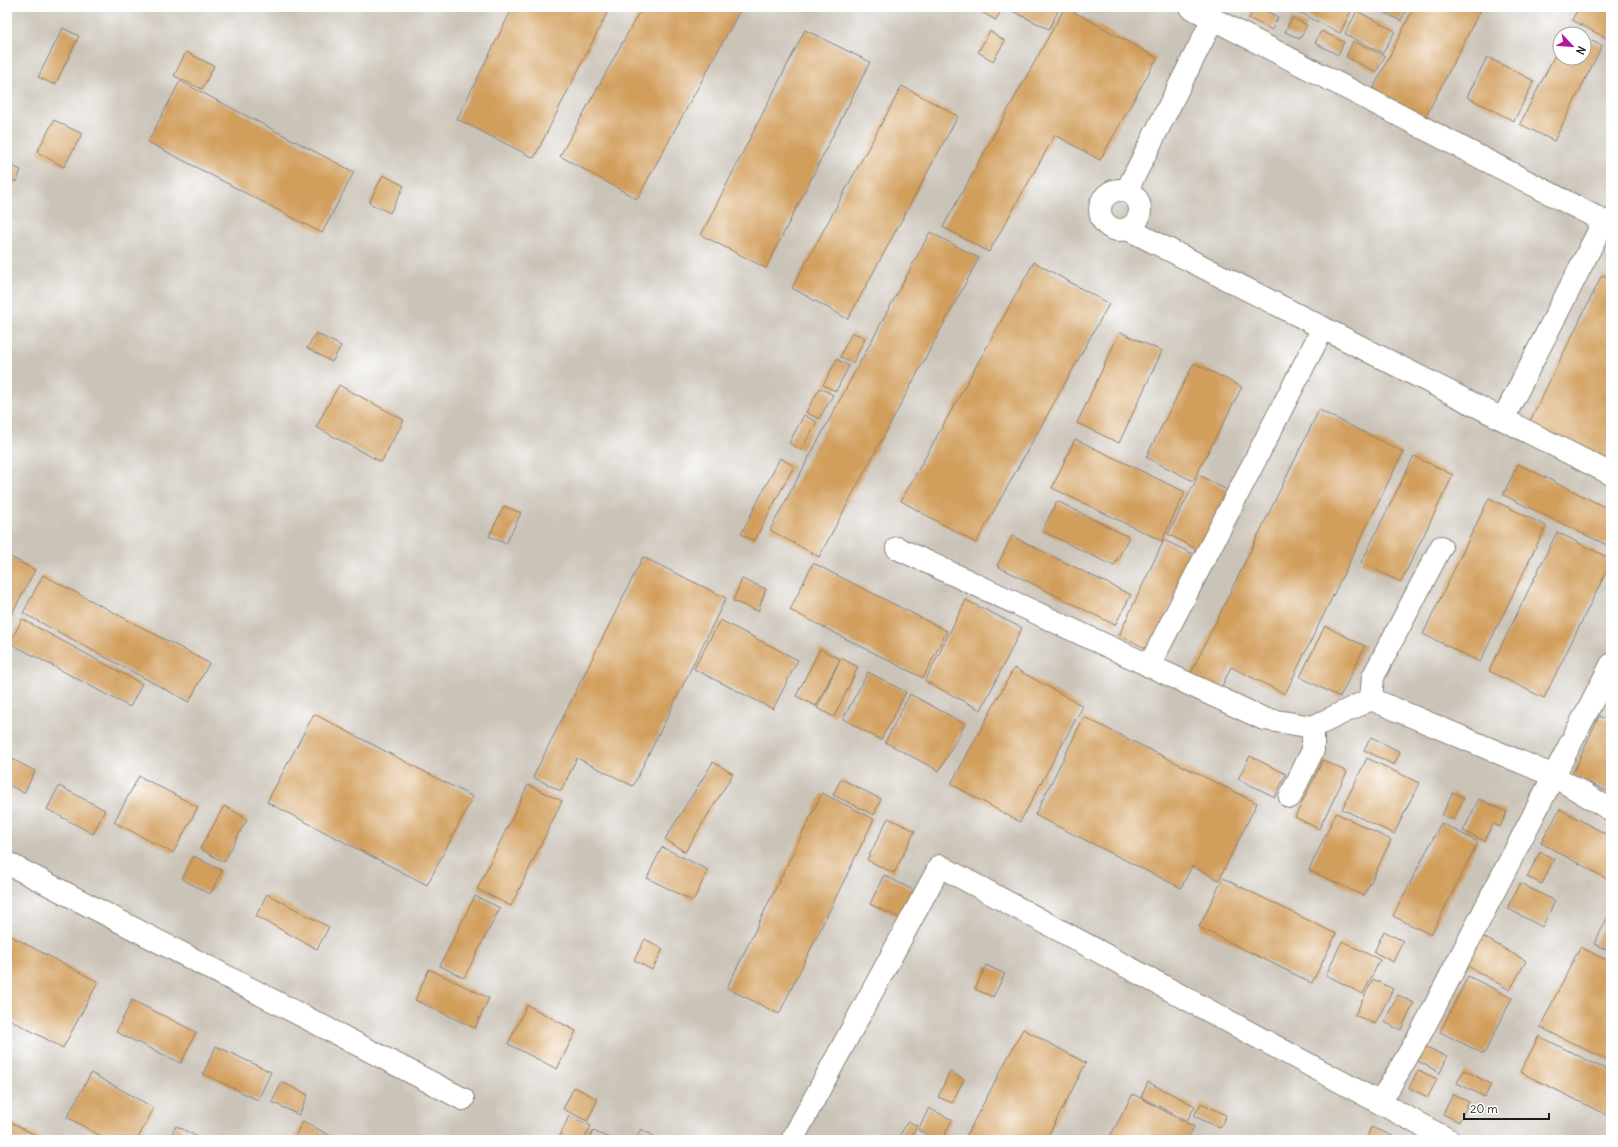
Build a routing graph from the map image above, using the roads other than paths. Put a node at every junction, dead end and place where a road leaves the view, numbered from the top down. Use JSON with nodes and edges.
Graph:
{"nodes":[{"id":1,"x":1190,"y":7,"type":"edge"},
{"id":2,"x":1213,"y":19,"type":"junction"},
{"id":3,"x":1127,"y":190,"type":"junction"},
{"id":4,"x":1608,"y":223,"type":"edge"},
{"id":5,"x":1128,"y":229,"type":"junction"},
{"id":6,"x":1324,"y":328,"type":"junction"},
{"id":7,"x":1503,"y":419,"type":"junction"},
{"id":8,"x":1611,"y":474,"type":"edge"},
{"id":9,"x":1441,"y":547,"type":"dead end"},
{"id":10,"x":898,"y":548,"type":"dead end"},
{"id":11,"x":1611,"y":665,"type":"edge"},
{"id":12,"x":1149,"y":666,"type":"junction"},
{"id":13,"x":1371,"y":699,"type":"junction"},
{"id":14,"x":1313,"y":727,"type":"junction"},
{"id":15,"x":1554,"y":776,"type":"junction"},
{"id":16,"x":1290,"y":797,"type":"dead end"},
{"id":17,"x":1611,"y":810,"type":"edge"},
{"id":18,"x":7,"y":863,"type":"edge"},
{"id":19,"x":463,"y":1099,"type":"dead end"},
{"id":20,"x":1380,"y":1103,"type":"junction"},
{"id":21,"x":792,"y":1140,"type":"edge"},
{"id":22,"x":1449,"y":1140,"type":"edge"}],
"edges":[{"from":1,"to":2,"type":"lane"},
{"from":2,"to":3,"type":"lane"},
{"from":2,"to":4,"type":"lane"},
{"from":3,"to":5,"type":"lane"},
{"from":3,"to":5,"type":"lane"},
{"from":4,"to":7,"type":"lane"},
{"from":5,"to":6,"type":"lane"},
{"from":6,"to":7,"type":"lane"},
{"from":6,"to":12,"type":"lane"},
{"from":7,"to":8,"type":"lane"},
{"from":9,"to":13,"type":"lane"},
{"from":10,"to":12,"type":"lane"},
{"from":11,"to":15,"type":"lane"},
{"from":12,"to":14,"type":"lane"},
{"from":13,"to":14,"type":"lane"},
{"from":13,"to":15,"type":"lane"},
{"from":14,"to":16,"type":"lane"},
{"from":15,"to":17,"type":"lane"},
{"from":15,"to":20,"type":"lane"},
{"from":18,"to":19,"type":"lane"},
{"from":20,"to":21,"type":"lane"},
{"from":20,"to":22,"type":"lane"}]}
